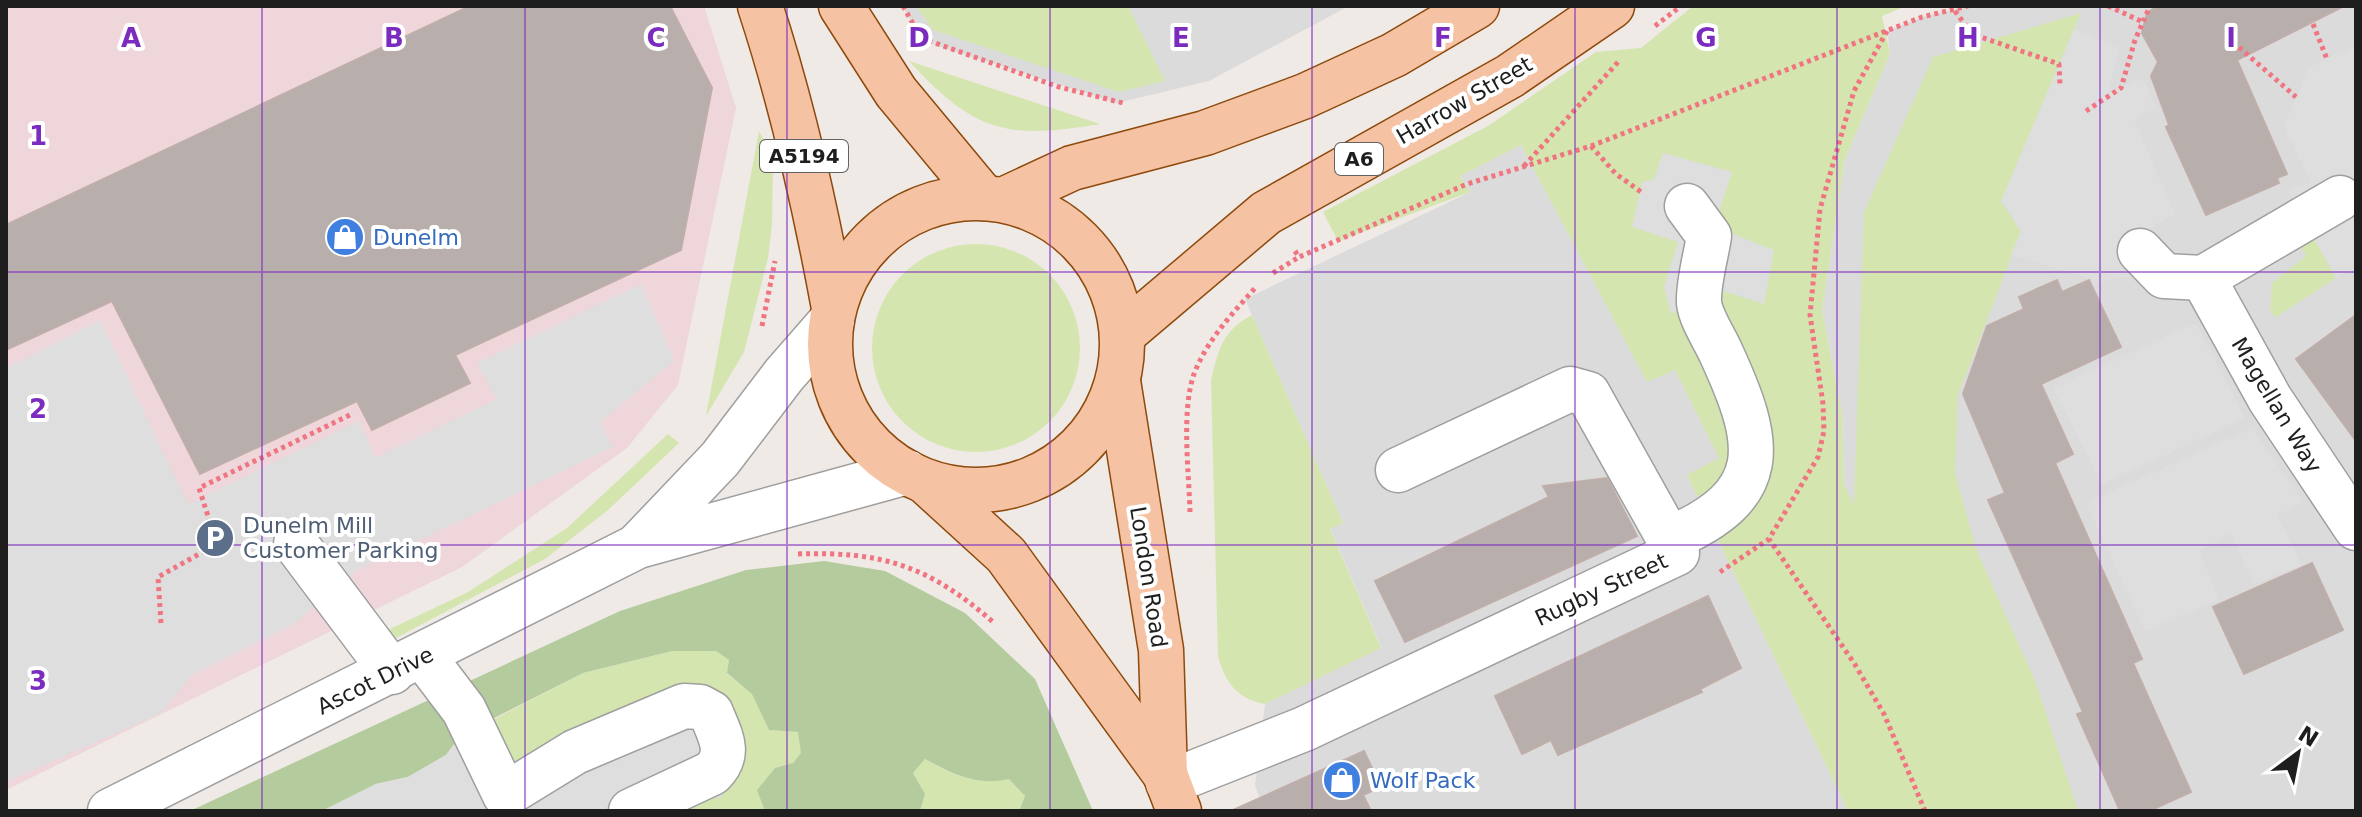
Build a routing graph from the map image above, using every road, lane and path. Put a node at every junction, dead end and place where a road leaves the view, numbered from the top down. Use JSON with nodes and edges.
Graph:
{"nodes":[{"id":1,"x":760,"y":6,"type":"edge"},
{"id":2,"x":841,"y":6,"type":"edge"},
{"id":3,"x":903,"y":6,"type":"edge"},
{"id":4,"x":1477,"y":6,"type":"edge"},
{"id":5,"x":1612,"y":6,"type":"edge"},
{"id":6,"x":1681,"y":6,"type":"edge"},
{"id":7,"x":1923,"y":6,"type":"edge"},
{"id":8,"x":1968,"y":6,"type":"edge"},
{"id":9,"x":2108,"y":6,"type":"edge"},
{"id":10,"x":2150,"y":6,"type":"edge"},
{"id":11,"x":1955,"y":11,"type":"junction"},
{"id":12,"x":1922,"y":17,"type":"junction"},
{"id":13,"x":2143,"y":22,"type":"junction"},
{"id":14,"x":2313,"y":24,"type":"dead end"},
{"id":15,"x":1887,"y":31,"type":"junction"},
{"id":16,"x":1648,"y":32,"type":"dead end"},
{"id":17,"x":2233,"y":42,"type":"dead end"},
{"id":18,"x":1627,"y":52,"type":"dead end"},
{"id":19,"x":2327,"y":59,"type":"dead end"},
{"id":20,"x":2060,"y":85,"type":"dead end"},
{"id":21,"x":2296,"y":97,"type":"dead end"},
{"id":22,"x":1128,"y":102,"type":"dead end"},
{"id":23,"x":2086,"y":111,"type":"dead end"},
{"id":24,"x":1591,"y":146,"type":"junction"},
{"id":25,"x":1524,"y":167,"type":"junction"},
{"id":26,"x":1467,"y":184,"type":"dead end"},
{"id":27,"x":2340,"y":198,"type":"dead end"},
{"id":28,"x":994,"y":199,"type":"junction"},
{"id":29,"x":1687,"y":206,"type":"joint"},
{"id":30,"x":2140,"y":251,"type":"dead end"},
{"id":31,"x":1299,"y":257,"type":"dead end"},
{"id":32,"x":776,"y":258,"type":"dead end"},
{"id":33,"x":2203,"y":278,"type":"junction"},
{"id":34,"x":833,"y":314,"type":"junction"},
{"id":35,"x":1122,"y":335,"type":"junction"},
{"id":36,"x":759,"y":339,"type":"dead end"},
{"id":37,"x":1118,"y":381,"type":"junction"},
{"id":38,"x":350,"y":415,"type":"dead end"},
{"id":39,"x":1398,"y":470,"type":"dead end"},
{"id":40,"x":916,"y":477,"type":"junction"},
{"id":41,"x":765,"y":512,"type":"junction"},
{"id":42,"x":1661,"y":526,"type":"junction"},
{"id":43,"x":1191,"y":527,"type":"dead end"},
{"id":44,"x":2356,"y":528,"type":"edge"},
{"id":45,"x":296,"y":544,"type":"dead end"},
{"id":46,"x":638,"y":546,"type":"junction"},
{"id":47,"x":161,"y":623,"type":"dead end"},
{"id":48,"x":1004,"y":632,"type":"dead end"},
{"id":49,"x":408,"y":664,"type":"junction"},
{"id":50,"x":1171,"y":789,"type":"edge"},
{"id":51,"x":110,"y":811,"type":"edge"},
{"id":52,"x":631,"y":811,"type":"edge"},
{"id":53,"x":1925,"y":811,"type":"edge"}],
"edges":[{"from":1,"to":34,"type":"main road","number":"A5194"},
{"from":2,"to":28,"type":"main road"},
{"from":3,"to":22,"type":"path"},
{"from":4,"to":28,"type":"main road"},
{"from":5,"to":35,"type":"main road","name":"Harrow Street","number":"A6"},
{"from":6,"to":16,"type":"path"},
{"from":7,"to":12,"type":"path"},
{"from":8,"to":11,"type":"path"},
{"from":9,"to":13,"type":"path"},
{"from":10,"to":13,"type":"path"},
{"from":11,"to":12,"type":"path"},
{"from":11,"to":20,"type":"path"},
{"from":12,"to":15,"type":"path"},
{"from":13,"to":23,"type":"path"},
{"from":14,"to":19,"type":"path"},
{"from":15,"to":24,"type":"path"},
{"from":15,"to":53,"type":"path"},
{"from":17,"to":21,"type":"path"},
{"from":18,"to":25,"type":"path"},
{"from":24,"to":25,"type":"path"},
{"from":24,"to":29,"type":"path"},
{"from":25,"to":26,"type":"path"},
{"from":27,"to":33,"type":"street"},
{"from":28,"to":34,"type":"main road"},
{"from":28,"to":35,"type":"main road"},
{"from":29,"to":42,"type":"street"},
{"from":30,"to":33,"type":"street"},
{"from":31,"to":43,"type":"path"},
{"from":32,"to":36,"type":"path"},
{"from":33,"to":44,"type":"street","name":"Magellan Way"},
{"from":34,"to":40,"type":"main road"},
{"from":34,"to":46,"type":"street","name":"Ascot Drive"},
{"from":35,"to":37,"type":"main road"},
{"from":37,"to":40,"type":"main road"},
{"from":37,"to":50,"type":"main road","name":"London Road"},
{"from":38,"to":47,"type":"path"},
{"from":39,"to":42,"type":"street"},
{"from":40,"to":41,"type":"street","name":"Ascot Drive"},
{"from":40,"to":50,"type":"main road"},
{"from":41,"to":46,"type":"street","name":"Ascot Drive"},
{"from":41,"to":48,"type":"path"},
{"from":42,"to":50,"type":"street","name":"Rugby Street"},
{"from":45,"to":49,"type":"street"},
{"from":46,"to":49,"type":"street","name":"Ascot Drive"},
{"from":49,"to":51,"type":"street","name":"Ascot Drive"},
{"from":49,"to":52,"type":"street"}]}
